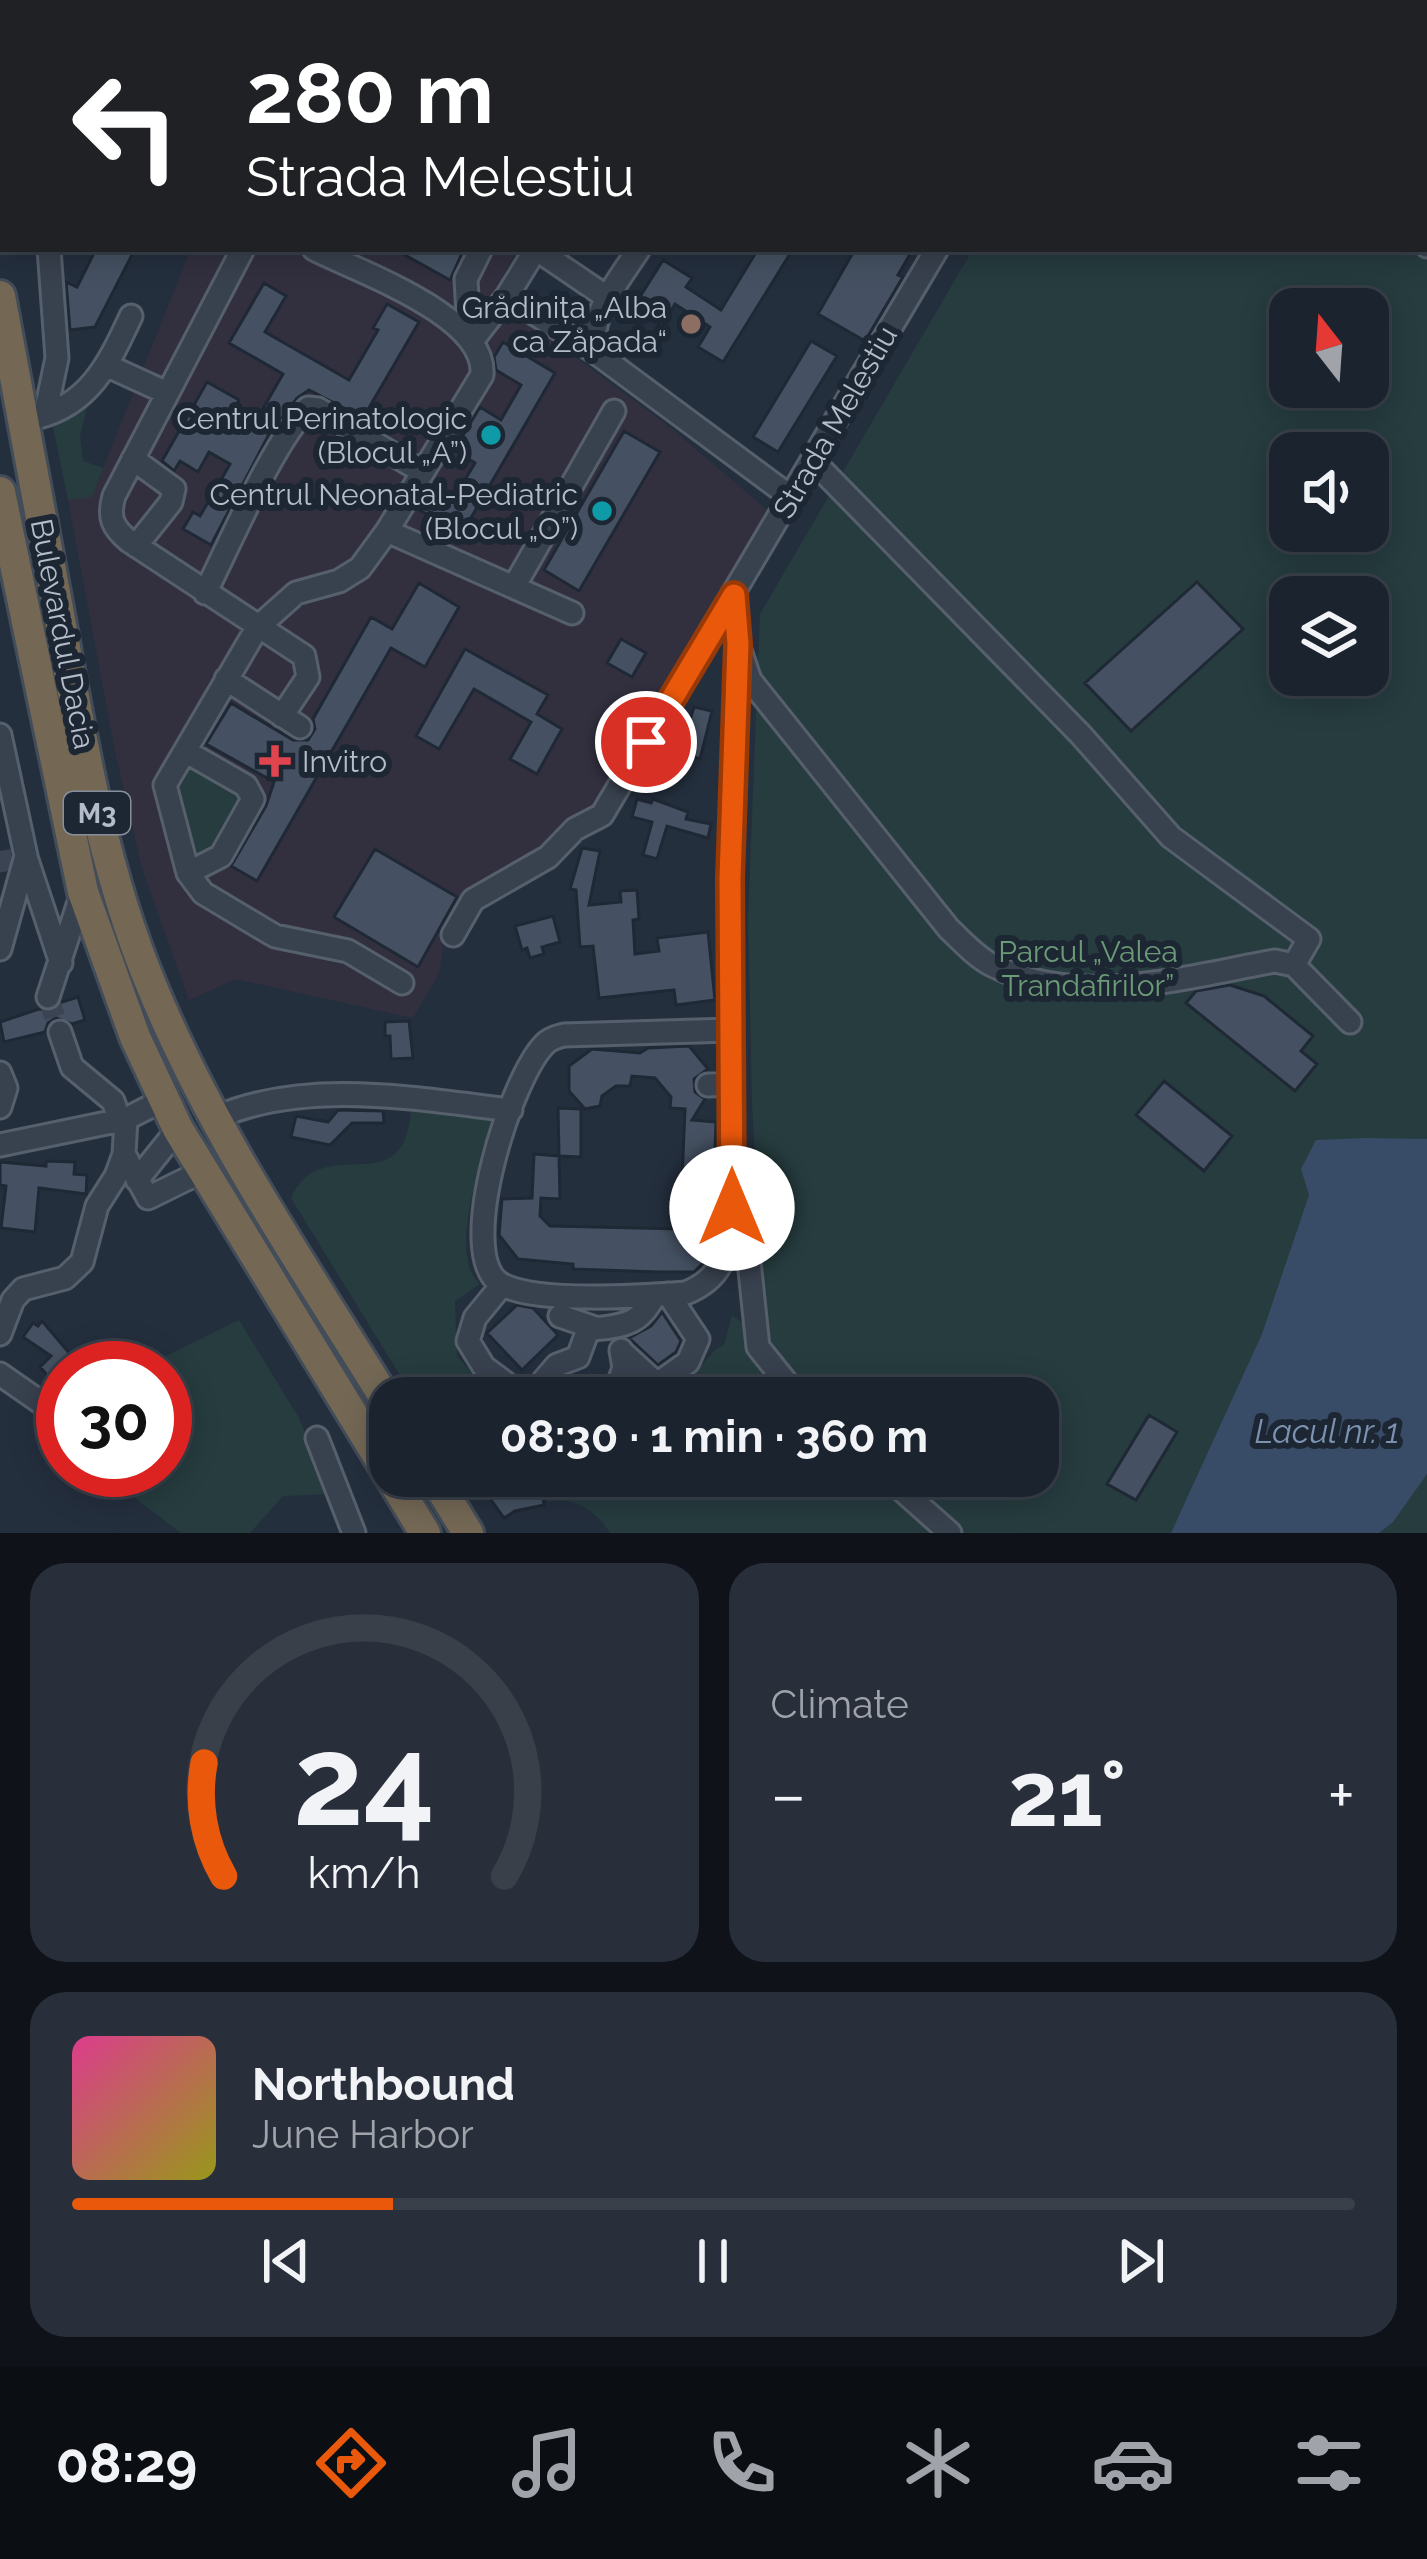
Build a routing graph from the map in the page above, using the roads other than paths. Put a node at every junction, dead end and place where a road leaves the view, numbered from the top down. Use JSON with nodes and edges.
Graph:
{"nodes":[{"id":1,"x":49,"y":252,"type":"edge"},
{"id":2,"x":241,"y":252,"type":"edge"},
{"id":3,"x":327,"y":252,"type":"edge"},
{"id":4,"x":480,"y":252,"type":"edge"},
{"id":5,"x":534,"y":252,"type":"edge"},
{"id":6,"x":540,"y":252,"type":"edge"},
{"id":7,"x":637,"y":252,"type":"edge"},
{"id":8,"x":935,"y":252,"type":"edge"},
{"id":9,"x":0,"y":296,"type":"edge"},
{"id":10,"x":507,"y":296,"type":"junction"},
{"id":11,"x":608,"y":298,"type":"junction"},
{"id":12,"x":131,"y":316,"type":"dead end"},
{"id":13,"x":467,"y":336,"type":"junction"},
{"id":14,"x":595,"y":352,"type":"junction"},
{"id":15,"x":108,"y":366,"type":"junction"},
{"id":16,"x":167,"y":393,"type":"junction"},
{"id":17,"x":614,"y":411,"type":"dead end"},
{"id":18,"x":34,"y":418,"type":"junction"},
{"id":19,"x":133,"y":459,"type":"junction"},
{"id":20,"x":813,"y":461,"type":"junction"},
{"id":21,"x":421,"y":471,"type":"junction"},
{"id":22,"x":0,"y":493,"type":"edge"},
{"id":23,"x":792,"y":498,"type":"junction"},
{"id":24,"x":387,"y":531,"type":"junction"},
{"id":25,"x":136,"y":546,"type":"junction"},
{"id":26,"x":7,"y":575,"type":"edge"},
{"id":27,"x":515,"y":585,"type":"junction"},
{"id":28,"x":205,"y":593,"type":"junction"},
{"id":29,"x":734,"y":595,"type":"junction"},
{"id":30,"x":572,"y":613,"type":"dead end"},
{"id":31,"x":257,"y":628,"type":"junction"},
{"id":32,"x":738,"y":644,"type":"junction"},
{"id":33,"x":226,"y":679,"type":"junction"},
{"id":34,"x":0,"y":742,"type":"edge"},
{"id":35,"x":185,"y":751,"type":"junction"},
{"id":36,"x":26,"y":856,"type":"junction"},
{"id":37,"x":188,"y":873,"type":"junction"},
{"id":38,"x":83,"y":892,"type":"junction"},
{"id":39,"x":453,"y":934,"type":"dead end"},
{"id":40,"x":0,"y":950,"type":"edge"},
{"id":41,"x":61,"y":963,"type":"junction"},
{"id":42,"x":1294,"y":965,"type":"junction"},
{"id":43,"x":402,"y":982,"type":"dead end"},
{"id":44,"x":48,"y":997,"type":"tunnel mouth"},
{"id":45,"x":1350,"y":1022,"type":"dead end"},
{"id":46,"x":731,"y":1030,"type":"junction"},
{"id":47,"x":60,"y":1032,"type":"tunnel mouth"},
{"id":48,"x":0,"y":1072,"type":"edge"},
{"id":49,"x":732,"y":1084,"type":"junction"},
{"id":50,"x":708,"y":1085,"type":"dead end"},
{"id":51,"x":163,"y":1100,"type":"junction"},
{"id":52,"x":0,"y":1106,"type":"edge"},
{"id":53,"x":511,"y":1110,"type":"junction"},
{"id":54,"x":215,"y":1118,"type":"junction"},
{"id":55,"x":123,"y":1120,"type":"junction"},
{"id":56,"x":178,"y":1130,"type":"junction"},
{"id":57,"x":0,"y":1145,"type":"edge"},
{"id":58,"x":124,"y":1154,"type":"junction"},
{"id":59,"x":203,"y":1171,"type":"junction"},
{"id":60,"x":136,"y":1180,"type":"junction"},
{"id":61,"x":732,"y":1208,"type":"junction"},
{"id":62,"x":502,"y":1285,"type":"junction"},
{"id":63,"x":661,"y":1295,"type":"junction"},
{"id":64,"x":560,"y":1316,"type":"dead end"},
{"id":65,"x":596,"y":1328,"type":"junction"},
{"id":66,"x":620,"y":1328,"type":"junction"},
{"id":67,"x":0,"y":1334,"type":"edge"},
{"id":68,"x":621,"y":1351,"type":"junction"},
{"id":69,"x":0,"y":1374,"type":"edge"},
{"id":70,"x":372,"y":1377,"type":"edge"},
{"id":71,"x":497,"y":1377,"type":"edge"},
{"id":72,"x":547,"y":1377,"type":"edge"},
{"id":73,"x":621,"y":1377,"type":"edge"},
{"id":74,"x":782,"y":1377,"type":"edge"},
{"id":75,"x":36,"y":1399,"type":"edge"},
{"id":76,"x":316,"y":1438,"type":"dead end"},
{"id":77,"x":446,"y":1497,"type":"edge"},
{"id":78,"x":910,"y":1497,"type":"edge"},
{"id":79,"x":422,"y":1531,"type":"edge"},
{"id":80,"x":354,"y":1533,"type":"edge"},
{"id":81,"x":467,"y":1533,"type":"edge"},
{"id":82,"x":950,"y":1533,"type":"edge"}],
"edges":[{"from":1,"to":18,"type":"street"},
{"from":2,"to":16,"type":"street"},
{"from":3,"to":13,"type":"street"},
{"from":4,"to":13,"type":"street"},
{"from":5,"to":10,"type":"street"},
{"from":6,"to":11,"type":"street"},
{"from":7,"to":11,"type":"street"},
{"from":8,"to":20,"type":"street","name":"Strada Melestiu"},
{"from":9,"to":18,"type":"highway","name":"Bulevardul Dacia","number":"M3"},
{"from":10,"to":13,"type":"street"},
{"from":10,"to":14,"type":"street"},
{"from":11,"to":14,"type":"street"},
{"from":12,"to":15,"type":"street"},
{"from":13,"to":21,"type":"street"},
{"from":14,"to":23,"type":"street"},
{"from":15,"to":16,"type":"street"},
{"from":15,"to":18,"type":"street"},
{"from":16,"to":19,"type":"street"},
{"from":17,"to":27,"type":"street"},
{"from":18,"to":54,"type":"highway","name":"Bulevardul Dacia","number":"M3"},
{"from":19,"to":25,"type":"street"},
{"from":19,"to":25,"type":"street"},
{"from":20,"to":23,"type":"street","name":"Strada Melestiu"},
{"from":20,"to":42,"type":"street"},
{"from":21,"to":24,"type":"street"},
{"from":21,"to":28,"type":"street"},
{"from":22,"to":26,"type":"highway","name":"Bulevardul Dacia","number":"M3"},
{"from":23,"to":29,"type":"street","name":"Strada Melestiu"},
{"from":24,"to":27,"type":"street"},
{"from":24,"to":31,"type":"street"},
{"from":25,"to":28,"type":"street"},
{"from":26,"to":38,"type":"highway","name":"Bulevardul Dacia","number":"M3"},
{"from":27,"to":30,"type":"street"},
{"from":28,"to":31,"type":"street"},
{"from":29,"to":32,"type":"street"},
{"from":29,"to":39,"type":"street","name":"Strada Melestiu"},
{"from":31,"to":33,"type":"street"},
{"from":31,"to":33,"type":"street"},
{"from":32,"to":42,"type":"street"},
{"from":32,"to":46,"type":"street"},
{"from":33,"to":35,"type":"street"},
{"from":34,"to":36,"type":"street"},
{"from":35,"to":37,"type":"street"},
{"from":35,"to":37,"type":"street"},
{"from":36,"to":40,"type":"street"},
{"from":36,"to":41,"type":"street"},
{"from":37,"to":43,"type":"street"},
{"from":38,"to":41,"type":"street"},
{"from":38,"to":51,"type":"highway","name":"Bulevardul Dacia","number":"M3"},
{"from":41,"to":44,"type":"street"},
{"from":42,"to":45,"type":"street"},
{"from":46,"to":49,"type":"street"},
{"from":46,"to":53,"type":"street"},
{"from":47,"to":55,"type":"street"},
{"from":48,"to":52,"type":"street"},
{"from":49,"to":50,"type":"street"},
{"from":49,"to":61,"type":"street"},
{"from":51,"to":55,"type":"street"},
{"from":51,"to":56,"type":"highway","name":"Bulevardul Dacia","number":"M3"},
{"from":53,"to":54,"type":"street"},
{"from":53,"to":62,"type":"street"},
{"from":54,"to":70,"type":"highway","name":"Bulevardul Dacia","number":"M3"},
{"from":55,"to":57,"type":"street"},
{"from":55,"to":58,"type":"street"},
{"from":56,"to":59,"type":"highway","name":"Bulevardul Dacia","number":"M3"},
{"from":56,"to":60,"type":"street"},
{"from":58,"to":60,"type":"street"},
{"from":58,"to":67,"type":"street"},
{"from":59,"to":60,"type":"street"},
{"from":59,"to":79,"type":"highway","name":"Bulevardul Dacia","number":"M3"},
{"from":61,"to":63,"type":"street"},
{"from":61,"to":74,"type":"street"},
{"from":62,"to":63,"type":"street"},
{"from":62,"to":71,"type":"street"},
{"from":63,"to":66,"type":"street"},
{"from":63,"to":68,"type":"street"},
{"from":64,"to":65,"type":"street"},
{"from":65,"to":66,"type":"street"},
{"from":65,"to":72,"type":"street"},
{"from":66,"to":68,"type":"street"},
{"from":68,"to":73,"type":"street"},
{"from":69,"to":75,"type":"street"},
{"from":76,"to":80,"type":"street"},
{"from":77,"to":81,"type":"highway"},
{"from":78,"to":82,"type":"street"}]}
